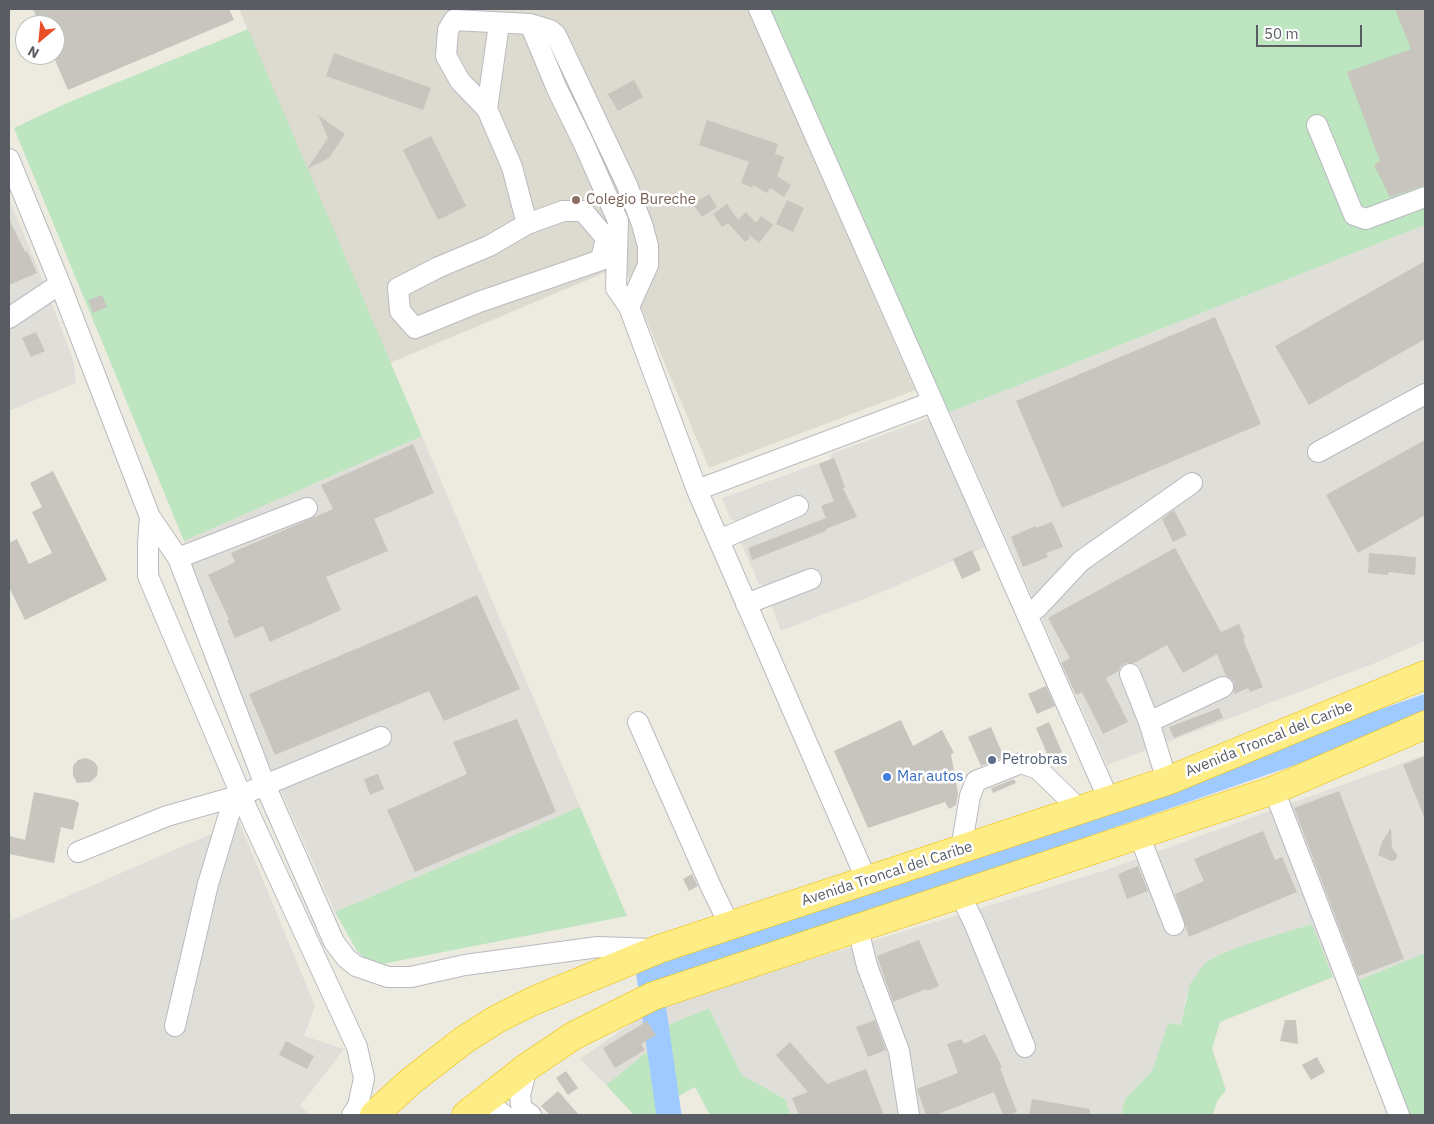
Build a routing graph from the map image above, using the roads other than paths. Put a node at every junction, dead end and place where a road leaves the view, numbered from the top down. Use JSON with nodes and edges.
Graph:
{"nodes":[{"id":1,"x":759,"y":9,"type":"edge"},
{"id":2,"x":499,"y":24,"type":"junction"},
{"id":3,"x":530,"y":24,"type":"junction"},
{"id":4,"x":487,"y":109,"type":"junction"},
{"id":5,"x":1317,"y":125,"type":"dead end"},
{"id":6,"x":9,"y":159,"type":"edge"},
{"id":7,"x":1423,"y":200,"type":"edge"},
{"id":8,"x":527,"y":224,"type":"junction"},
{"id":9,"x":601,"y":260,"type":"junction"},
{"id":10,"x":60,"y":284,"type":"junction"},
{"id":11,"x":616,"y":288,"type":"junction"},
{"id":12,"x":629,"y":307,"type":"junction"},
{"id":13,"x":9,"y":318,"type":"edge"},
{"id":14,"x":1425,"y":394,"type":"edge"},
{"id":15,"x":932,"y":402,"type":"junction"},
{"id":16,"x":1318,"y":452,"type":"dead end"},
{"id":17,"x":1192,"y":483,"type":"dead end"},
{"id":18,"x":697,"y":490,"type":"junction"},
{"id":19,"x":798,"y":506,"type":"dead end"},
{"id":20,"x":308,"y":508,"type":"dead end"},
{"id":21,"x":150,"y":517,"type":"junction"},
{"id":22,"x":719,"y":540,"type":"junction"},
{"id":23,"x":178,"y":558,"type":"junction"},
{"id":24,"x":811,"y":579,"type":"dead end"},
{"id":25,"x":746,"y":604,"type":"junction"},
{"id":26,"x":1026,"y":612,"type":"junction"},
{"id":27,"x":1130,"y":674,"type":"dead end"},
{"id":28,"x":1425,"y":675,"type":"edge"},
{"id":29,"x":1223,"y":687,"type":"dead end"},
{"id":30,"x":638,"y":722,"type":"dead end"},
{"id":31,"x":1149,"y":722,"type":"junction"},
{"id":32,"x":1425,"y":725,"type":"edge"},
{"id":33,"x":380,"y":737,"type":"dead end"},
{"id":34,"x":1167,"y":781,"type":"junction"},
{"id":35,"x":265,"y":785,"type":"junction"},
{"id":36,"x":1274,"y":790,"type":"junction"},
{"id":37,"x":237,"y":797,"type":"junction"},
{"id":38,"x":1109,"y":800,"type":"junction"},
{"id":39,"x":1080,"y":810,"type":"junction"},
{"id":40,"x":1139,"y":835,"type":"junction"},
{"id":41,"x":961,"y":849,"type":"junction"},
{"id":42,"x":78,"y":852,"type":"dead end"},
{"id":43,"x":867,"y":881,"type":"junction"},
{"id":44,"x":960,"y":894,"type":"junction"},
{"id":45,"x":1174,"y":925,"type":"dead end"},
{"id":46,"x":730,"y":926,"type":"junction"},
{"id":47,"x":858,"y":928,"type":"junction"},
{"id":48,"x":334,"y":942,"type":"junction"},
{"id":49,"x":659,"y":949,"type":"junction"},
{"id":50,"x":313,"y":952,"type":"junction"},
{"id":51,"x":175,"y":1026,"type":"dead end"},
{"id":52,"x":1025,"y":1048,"type":"dead end"},
{"id":53,"x":528,"y":1068,"type":"junction"},
{"id":54,"x":473,"y":1109,"type":"edge"},
{"id":55,"x":519,"y":1114,"type":"edge"},
{"id":56,"x":352,"y":1115,"type":"edge"},
{"id":57,"x":374,"y":1115,"type":"edge"},
{"id":58,"x":909,"y":1115,"type":"edge"},
{"id":59,"x":1399,"y":1115,"type":"edge"}],
"edges":[{"from":1,"to":15,"type":"street"},
{"from":2,"to":3,"type":"street"},
{"from":2,"to":4,"type":"street"},
{"from":2,"to":4,"type":"street"},
{"from":3,"to":11,"type":"street"},
{"from":3,"to":12,"type":"street"},
{"from":4,"to":8,"type":"street"},
{"from":5,"to":7,"type":"street"},
{"from":6,"to":10,"type":"street"},
{"from":8,"to":9,"type":"street"},
{"from":8,"to":9,"type":"street"},
{"from":9,"to":11,"type":"street"},
{"from":10,"to":13,"type":"street"},
{"from":10,"to":21,"type":"street"},
{"from":11,"to":12,"type":"street"},
{"from":12,"to":18,"type":"street"},
{"from":14,"to":16,"type":"street"},
{"from":15,"to":18,"type":"street"},
{"from":15,"to":26,"type":"street"},
{"from":17,"to":26,"type":"street"},
{"from":18,"to":22,"type":"street"},
{"from":19,"to":22,"type":"street"},
{"from":20,"to":23,"type":"street"},
{"from":21,"to":23,"type":"street"},
{"from":21,"to":37,"type":"street"},
{"from":22,"to":25,"type":"street"},
{"from":23,"to":35,"type":"street"},
{"from":24,"to":25,"type":"street"},
{"from":25,"to":43,"type":"street"},
{"from":26,"to":38,"type":"street"},
{"from":27,"to":31,"type":"street"},
{"from":28,"to":34,"type":"highway","name":"Avenida Troncal del Caribe"},
{"from":29,"to":31,"type":"street"},
{"from":30,"to":46,"type":"street"},
{"from":31,"to":34,"type":"street"},
{"from":32,"to":36,"type":"highway"},
{"from":33,"to":35,"type":"street"},
{"from":34,"to":38,"type":"highway","name":"Avenida Troncal del Caribe"},
{"from":35,"to":37,"type":"street"},
{"from":35,"to":48,"type":"street"},
{"from":36,"to":40,"type":"highway"},
{"from":36,"to":59,"type":"street"},
{"from":37,"to":42,"type":"street"},
{"from":37,"to":50,"type":"street"},
{"from":37,"to":51,"type":"street"},
{"from":38,"to":39,"type":"highway","name":"Avenida Troncal del Caribe"},
{"from":39,"to":41,"type":"highway","name":"Avenida Troncal del Caribe"},
{"from":39,"to":41,"type":"street"},
{"from":40,"to":44,"type":"highway"},
{"from":40,"to":45,"type":"street"},
{"from":41,"to":43,"type":"highway","name":"Avenida Troncal del Caribe"},
{"from":43,"to":46,"type":"highway","name":"Avenida Troncal del Caribe"},
{"from":44,"to":47,"type":"highway"},
{"from":44,"to":52,"type":"street"},
{"from":46,"to":49,"type":"highway","name":"Avenida Troncal del Caribe"},
{"from":47,"to":53,"type":"highway"},
{"from":47,"to":58,"type":"street"},
{"from":48,"to":49,"type":"street"},
{"from":48,"to":50,"type":"street"},
{"from":49,"to":57,"type":"highway","name":"Avenida Troncal del Caribe"},
{"from":50,"to":56,"type":"street"},
{"from":53,"to":54,"type":"highway"},
{"from":53,"to":55,"type":"street"},
{"from":54,"to":55,"type":"street"}]}
